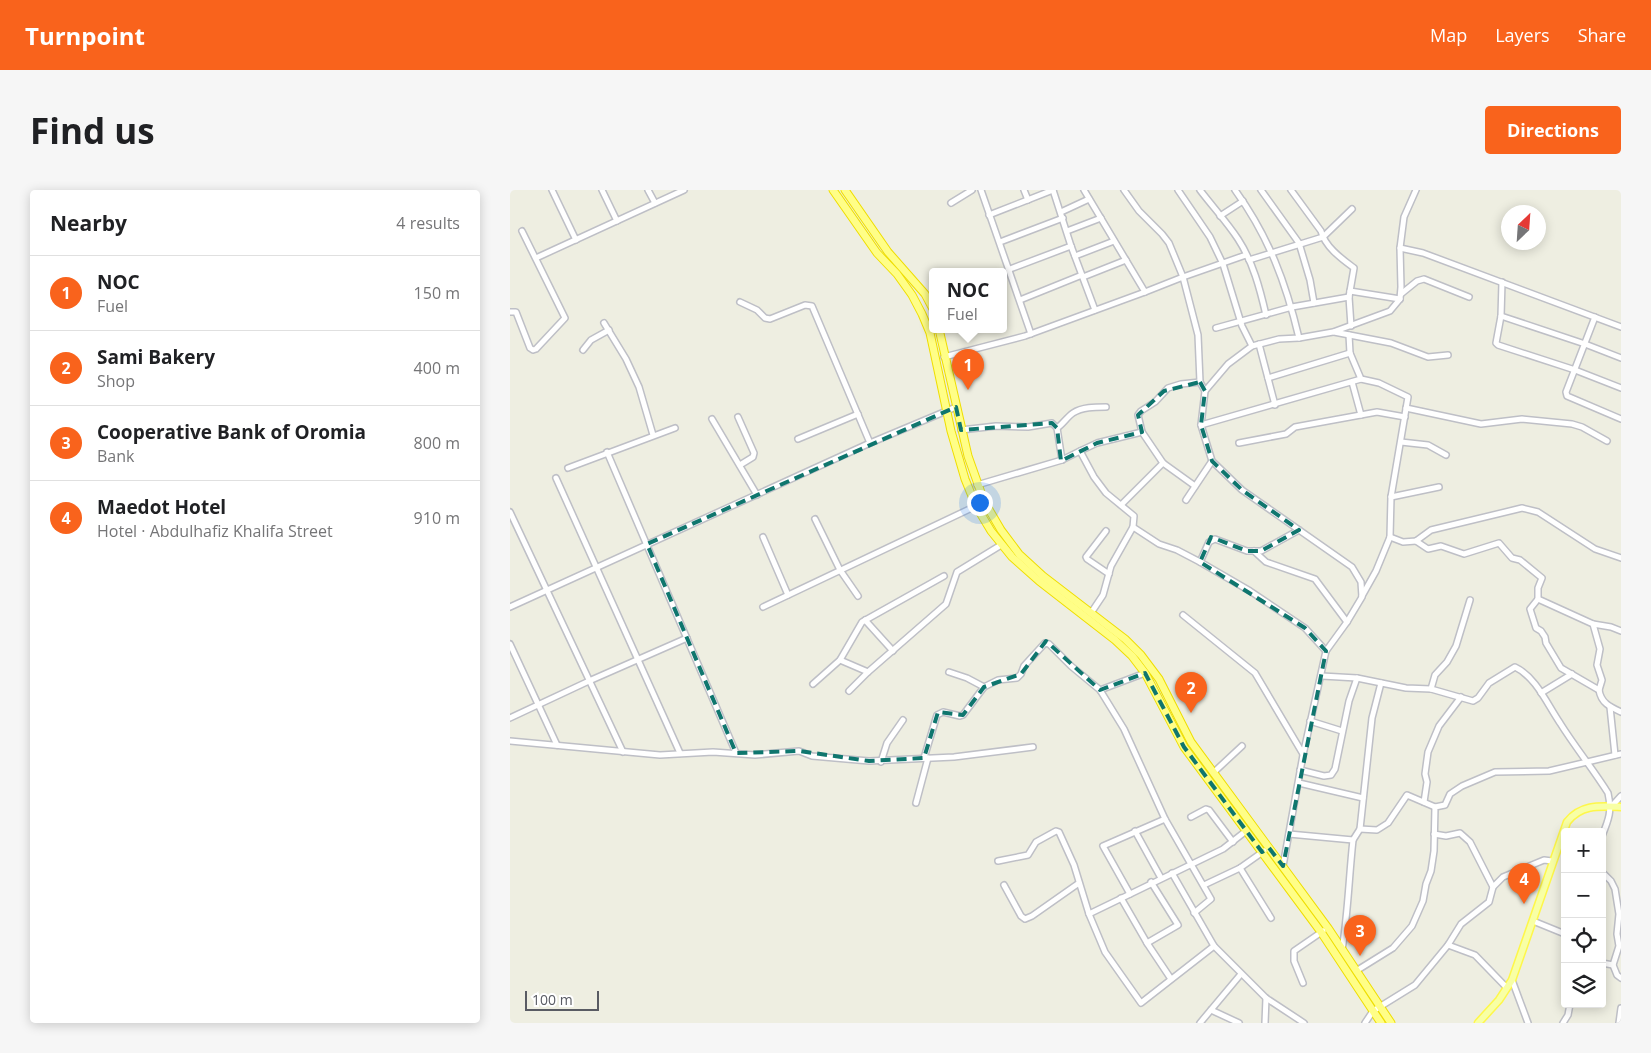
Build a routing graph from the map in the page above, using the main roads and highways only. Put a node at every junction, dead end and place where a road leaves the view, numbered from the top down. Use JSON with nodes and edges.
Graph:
{"nodes":[{"id":1,"x":833,"y":190,"type":"edge"},
{"id":2,"x":845,"y":190,"type":"edge"},
{"id":3,"x":929,"y":302,"type":"edge"},
{"id":4,"x":929,"y":331,"type":"edge"},
{"id":5,"x":930,"y":333,"type":"edge"},
{"id":6,"x":940,"y":333,"type":"edge"},
{"id":7,"x":1041,"y":578,"type":"junction"},
{"id":8,"x":1621,"y":807,"type":"edge"},
{"id":9,"x":1381,"y":1023,"type":"edge"},
{"id":10,"x":1391,"y":1023,"type":"edge"},
{"id":11,"x":1478,"y":1023,"type":"edge"}],
"edges":[{"from":1,"to":4,"type":"highway"},
{"from":2,"to":3,"type":"highway"},
{"from":5,"to":7,"type":"highway"},
{"from":6,"to":7,"type":"highway"},
{"from":7,"to":9,"type":"highway"},
{"from":7,"to":10,"type":"highway"},
{"from":8,"to":11,"type":"main road"}]}
